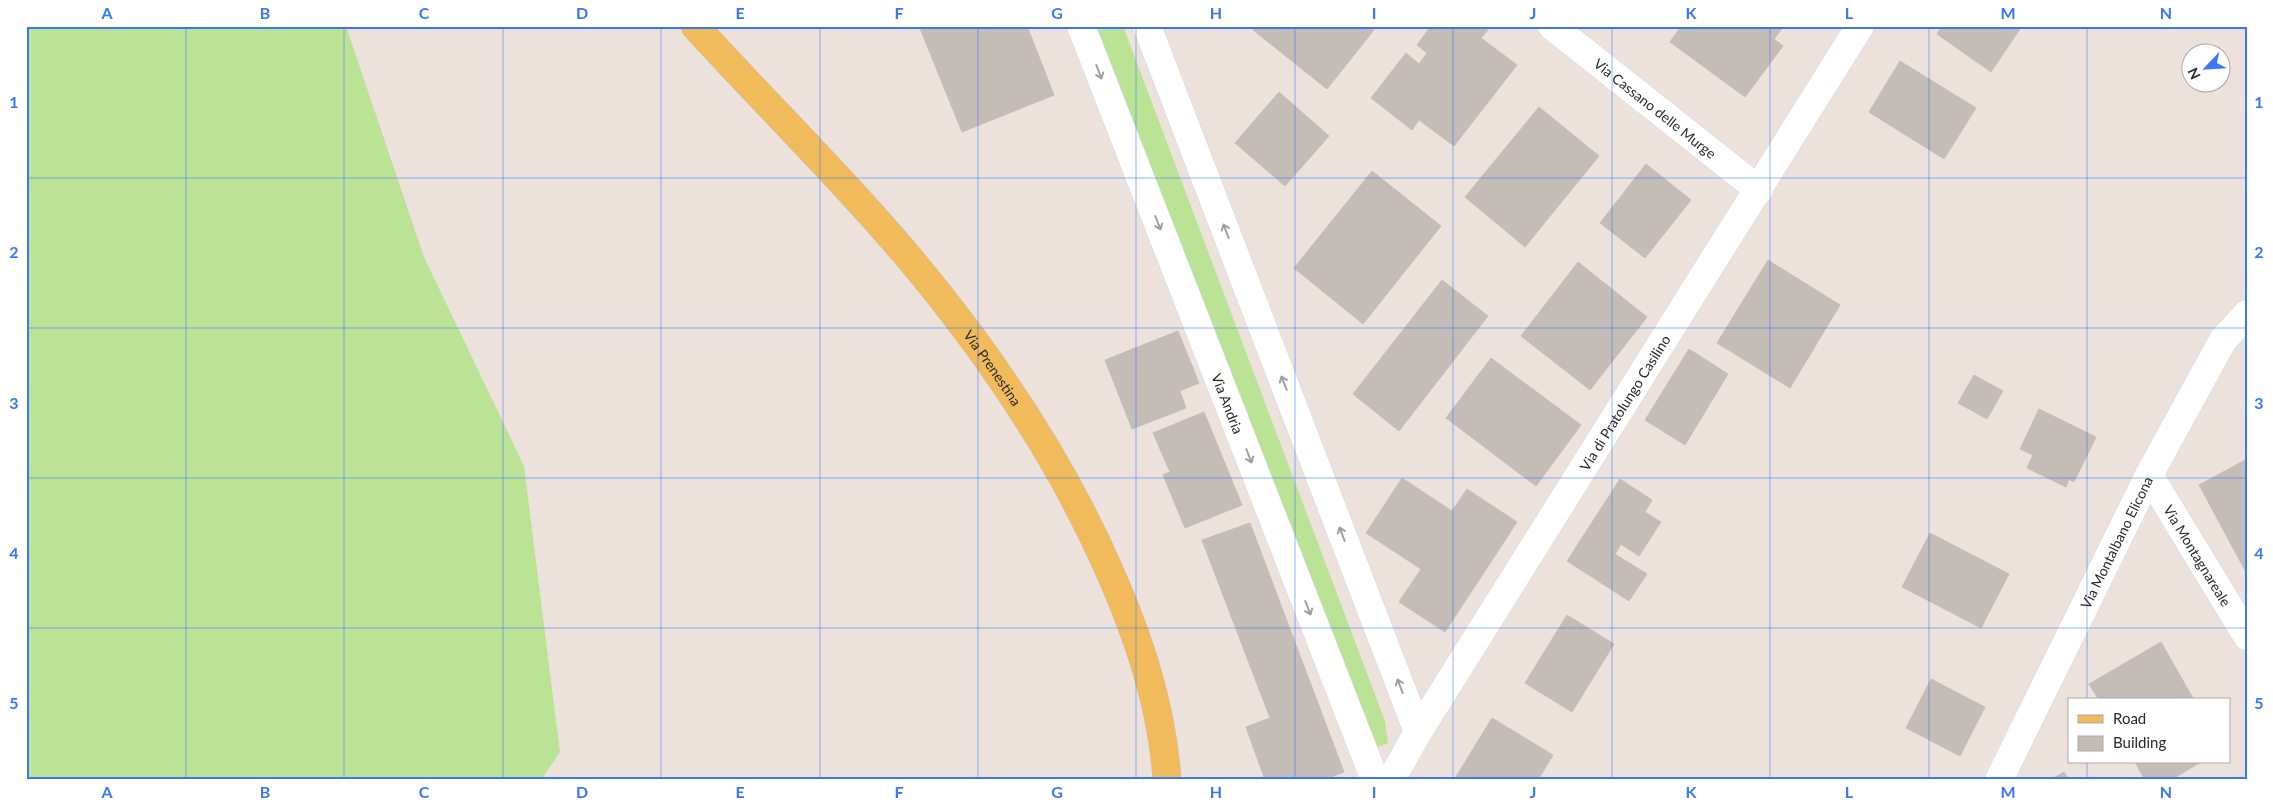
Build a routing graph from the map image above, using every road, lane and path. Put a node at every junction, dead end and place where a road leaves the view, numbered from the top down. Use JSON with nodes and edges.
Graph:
{"nodes":[{"id":1,"x":695,"y":26,"type":"edge"},
{"id":2,"x":1082,"y":26,"type":"edge"},
{"id":3,"x":1147,"y":26,"type":"edge"},
{"id":4,"x":1552,"y":26,"type":"edge"},
{"id":5,"x":1860,"y":26,"type":"edge"},
{"id":6,"x":1759,"y":190,"type":"junction"},
{"id":7,"x":2247,"y":314,"type":"edge"},
{"id":8,"x":2149,"y":475,"type":"junction"},
{"id":9,"x":2247,"y":636,"type":"edge"},
{"id":10,"x":1418,"y":732,"type":"junction"},
{"id":11,"x":1167,"y":780,"type":"edge"},
{"id":12,"x":1375,"y":780,"type":"edge"},
{"id":13,"x":1391,"y":780,"type":"edge"},
{"id":14,"x":1999,"y":780,"type":"edge"}],
"edges":[{"from":1,"to":11,"type":"main road","name":"Via Prenestina"},
{"from":2,"to":12,"type":"street","name":"Via Andria","one_way":true},
{"from":10,"to":3,"type":"street","one_way":true},
{"from":4,"to":6,"type":"street","name":"Via Cassano delle Murge"},
{"from":5,"to":6,"type":"street","name":"Via di Pratolungo Casilino"},
{"from":6,"to":10,"type":"street","name":"Via di Pratolungo Casilino"},
{"from":7,"to":8,"type":"street","name":"Via Montalbano Elicona"},
{"from":8,"to":9,"type":"street","name":"Via Montagnareale"},
{"from":8,"to":14,"type":"street","name":"Via Montalbano Elicona"},
{"from":10,"to":13,"type":"street","name":"Via di Pratolungo Casilino"}]}
